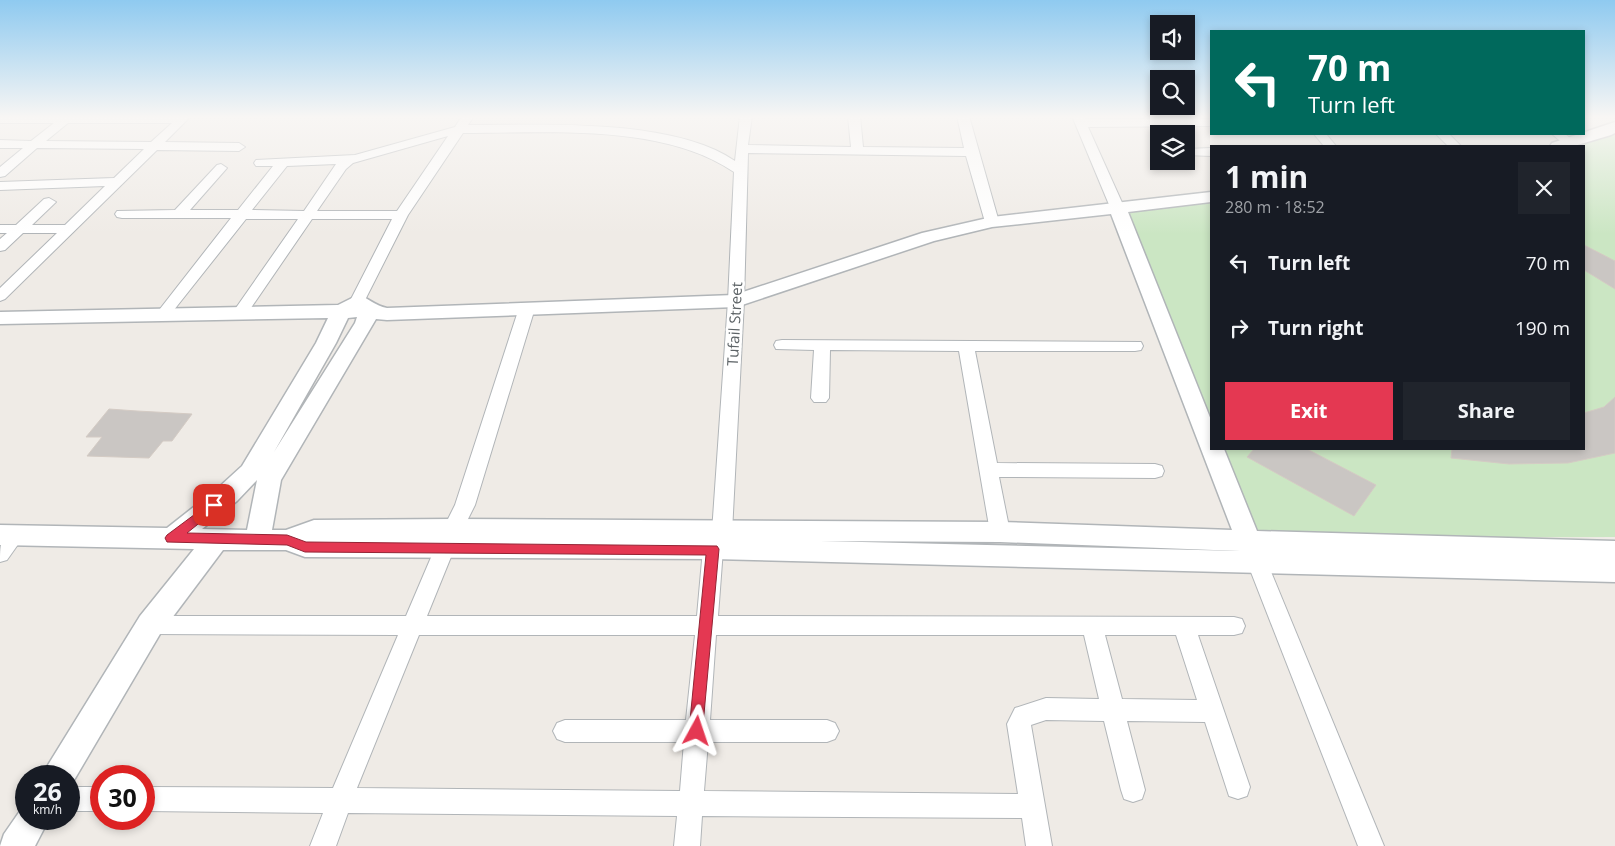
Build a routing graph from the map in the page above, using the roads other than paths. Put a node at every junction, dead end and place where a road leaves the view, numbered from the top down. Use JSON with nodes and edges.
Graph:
{"nodes":[{"id":1,"x":17,"y":155,"type":"edge"},
{"id":2,"x":145,"y":155,"type":"edge"},
{"id":3,"x":365,"y":155,"type":"edge"},
{"id":4,"x":442,"y":155,"type":"edge"},
{"id":5,"x":715,"y":155,"type":"edge"},
{"id":6,"x":742,"y":155,"type":"edge"},
{"id":7,"x":971,"y":155,"type":"edge"},
{"id":8,"x":1095,"y":155,"type":"edge"},
{"id":9,"x":349,"y":160,"type":"junction"},
{"id":10,"x":283,"y":162,"type":"junction"},
{"id":11,"x":6,"y":163,"type":"edge"},
{"id":12,"x":260,"y":163,"type":"dead end"},
{"id":13,"x":221,"y":168,"type":"dead end"},
{"id":14,"x":741,"y":171,"type":"junction"},
{"id":15,"x":0,"y":173,"type":"edge"},
{"id":16,"x":117,"y":182,"type":"junction"},
{"id":17,"x":0,"y":186,"type":"edge"},
{"id":18,"x":1210,"y":197,"type":"edge"},
{"id":19,"x":49,"y":202,"type":"dead end"},
{"id":20,"x":1117,"y":207,"type":"junction"},
{"id":21,"x":122,"y":214,"type":"dead end"},
{"id":22,"x":179,"y":214,"type":"junction"},
{"id":23,"x":241,"y":214,"type":"junction"},
{"id":24,"x":401,"y":214,"type":"junction"},
{"id":25,"x":306,"y":215,"type":"junction"},
{"id":26,"x":992,"y":222,"type":"junction"},
{"id":27,"x":0,"y":229,"type":"edge"},
{"id":28,"x":20,"y":229,"type":"junction"},
{"id":29,"x":69,"y":229,"type":"junction"},
{"id":30,"x":0,"y":247,"type":"edge"},
{"id":31,"x":0,"y":296,"type":"edge"},
{"id":32,"x":736,"y":301,"type":"junction"},
{"id":33,"x":527,"y":308,"type":"junction"},
{"id":34,"x":359,"y":314,"type":"junction"},
{"id":35,"x":239,"y":315,"type":"junction"},
{"id":36,"x":161,"y":317,"type":"junction"},
{"id":37,"x":0,"y":318,"type":"edge"},
{"id":38,"x":0,"y":330,"type":"edge"},
{"id":39,"x":782,"y":345,"type":"dead end"},
{"id":40,"x":822,"y":345,"type":"junction"},
{"id":41,"x":966,"y":345,"type":"junction"},
{"id":42,"x":1135,"y":346,"type":"dead end"},
{"id":43,"x":820,"y":398,"type":"dead end"},
{"id":44,"x":1210,"y":445,"type":"edge"},
{"id":45,"x":1212,"y":450,"type":"edge"},
{"id":46,"x":989,"y":470,"type":"junction"},
{"id":47,"x":1155,"y":471,"type":"dead end"},
{"id":48,"x":1000,"y":532,"type":"junction"},
{"id":49,"x":172,"y":538,"type":"junction"},
{"id":50,"x":449,"y":538,"type":"junction"},
{"id":51,"x":217,"y":539,"type":"junction"},
{"id":52,"x":258,"y":540,"type":"junction"},
{"id":53,"x":718,"y":541,"type":"junction"},
{"id":54,"x":5,"y":542,"type":"edge"},
{"id":55,"x":1253,"y":552,"type":"junction"},
{"id":56,"x":1615,"y":552,"type":"edge"},
{"id":57,"x":1615,"y":571,"type":"edge"},
{"id":58,"x":414,"y":624,"type":"junction"},
{"id":59,"x":150,"y":625,"type":"junction"},
{"id":60,"x":705,"y":626,"type":"junction"},
{"id":61,"x":1092,"y":626,"type":"junction"},
{"id":62,"x":1184,"y":626,"type":"junction"},
{"id":63,"x":1234,"y":626,"type":"dead end"},
{"id":64,"x":1112,"y":710,"type":"junction"},
{"id":65,"x":1211,"y":711,"type":"junction"},
{"id":66,"x":565,"y":731,"type":"dead end"},
{"id":67,"x":697,"y":731,"type":"junction"},
{"id":68,"x":827,"y":732,"type":"dead end"},
{"id":69,"x":66,"y":765,"type":"edge"},
{"id":70,"x":1238,"y":787,"type":"dead end"},
{"id":71,"x":1133,"y":790,"type":"dead end"},
{"id":72,"x":155,"y":799,"type":"edge"},
{"id":73,"x":340,"y":800,"type":"junction"},
{"id":74,"x":691,"y":804,"type":"junction"},
{"id":75,"x":1031,"y":806,"type":"junction"},
{"id":76,"x":26,"y":830,"type":"edge"},
{"id":77,"x":16,"y":846,"type":"edge"},
{"id":78,"x":324,"y":846,"type":"edge"},
{"id":79,"x":687,"y":846,"type":"edge"},
{"id":80,"x":1039,"y":846,"type":"edge"},
{"id":81,"x":1371,"y":846,"type":"edge"}],
"edges":[{"from":1,"to":11,"type":"street"},
{"from":2,"to":16,"type":"street"},
{"from":3,"to":9,"type":"street"},
{"from":4,"to":24,"type":"street"},
{"from":5,"to":14,"type":"street"},
{"from":6,"to":14,"type":"street","name":"Tufail Street"},
{"from":7,"to":26,"type":"street"},
{"from":8,"to":20,"type":"street"},
{"from":9,"to":10,"type":"street"},
{"from":9,"to":25,"type":"street"},
{"from":10,"to":12,"type":"street"},
{"from":10,"to":23,"type":"street"},
{"from":11,"to":15,"type":"street"},
{"from":13,"to":22,"type":"street"},
{"from":14,"to":32,"type":"street","name":"Tufail Street"},
{"from":16,"to":17,"type":"street"},
{"from":16,"to":29,"type":"street"},
{"from":18,"to":20,"type":"street"},
{"from":19,"to":28,"type":"street"},
{"from":20,"to":26,"type":"street"},
{"from":20,"to":44,"type":"street"},
{"from":21,"to":22,"type":"street"},
{"from":22,"to":23,"type":"street"},
{"from":23,"to":25,"type":"street"},
{"from":23,"to":36,"type":"street"},
{"from":24,"to":25,"type":"street"},
{"from":24,"to":34,"type":"street"},
{"from":25,"to":35,"type":"street"},
{"from":26,"to":32,"type":"street"},
{"from":27,"to":28,"type":"street"},
{"from":28,"to":29,"type":"street"},
{"from":28,"to":30,"type":"street"},
{"from":29,"to":31,"type":"street"},
{"from":32,"to":33,"type":"street"},
{"from":32,"to":53,"type":"street","name":"Tufail Street"},
{"from":33,"to":34,"type":"street"},
{"from":33,"to":50,"type":"street"},
{"from":34,"to":35,"type":"street"},
{"from":34,"to":38,"type":"street"},
{"from":34,"to":49,"type":"street"},
{"from":34,"to":52,"type":"street"},
{"from":35,"to":36,"type":"street"},
{"from":36,"to":37,"type":"street"},
{"from":39,"to":40,"type":"street"},
{"from":40,"to":41,"type":"street"},
{"from":40,"to":43,"type":"street"},
{"from":41,"to":42,"type":"street"},
{"from":41,"to":46,"type":"street"},
{"from":45,"to":55,"type":"street"},
{"from":46,"to":47,"type":"street"},
{"from":46,"to":48,"type":"street"},
{"from":48,"to":53,"type":"street"},
{"from":48,"to":55,"type":"street"},
{"from":49,"to":51,"type":"street"},
{"from":49,"to":54,"type":"street"},
{"from":50,"to":52,"type":"street"},
{"from":50,"to":53,"type":"street"},
{"from":50,"to":58,"type":"street"},
{"from":51,"to":52,"type":"street"},
{"from":51,"to":59,"type":"street"},
{"from":53,"to":55,"type":"street"},
{"from":53,"to":60,"type":"street","name":"Tufail Street"},
{"from":55,"to":56,"type":"street"},
{"from":55,"to":57,"type":"street"},
{"from":55,"to":81,"type":"street"},
{"from":58,"to":59,"type":"street"},
{"from":58,"to":60,"type":"street"},
{"from":58,"to":73,"type":"street"},
{"from":59,"to":69,"type":"street"},
{"from":60,"to":61,"type":"street"},
{"from":60,"to":67,"type":"street","name":"Tufail Street"},
{"from":61,"to":62,"type":"street"},
{"from":61,"to":64,"type":"street"},
{"from":62,"to":63,"type":"street"},
{"from":62,"to":65,"type":"street"},
{"from":64,"to":65,"type":"street"},
{"from":64,"to":71,"type":"street"},
{"from":64,"to":75,"type":"street"},
{"from":65,"to":70,"type":"street"},
{"from":66,"to":67,"type":"street"},
{"from":67,"to":68,"type":"street"},
{"from":67,"to":74,"type":"street","name":"Tufail Street"},
{"from":72,"to":73,"type":"street"},
{"from":73,"to":74,"type":"street"},
{"from":73,"to":78,"type":"street"},
{"from":74,"to":75,"type":"street"},
{"from":74,"to":79,"type":"street","name":"Tufail Street"},
{"from":75,"to":80,"type":"street"},
{"from":76,"to":77,"type":"street"}]}
